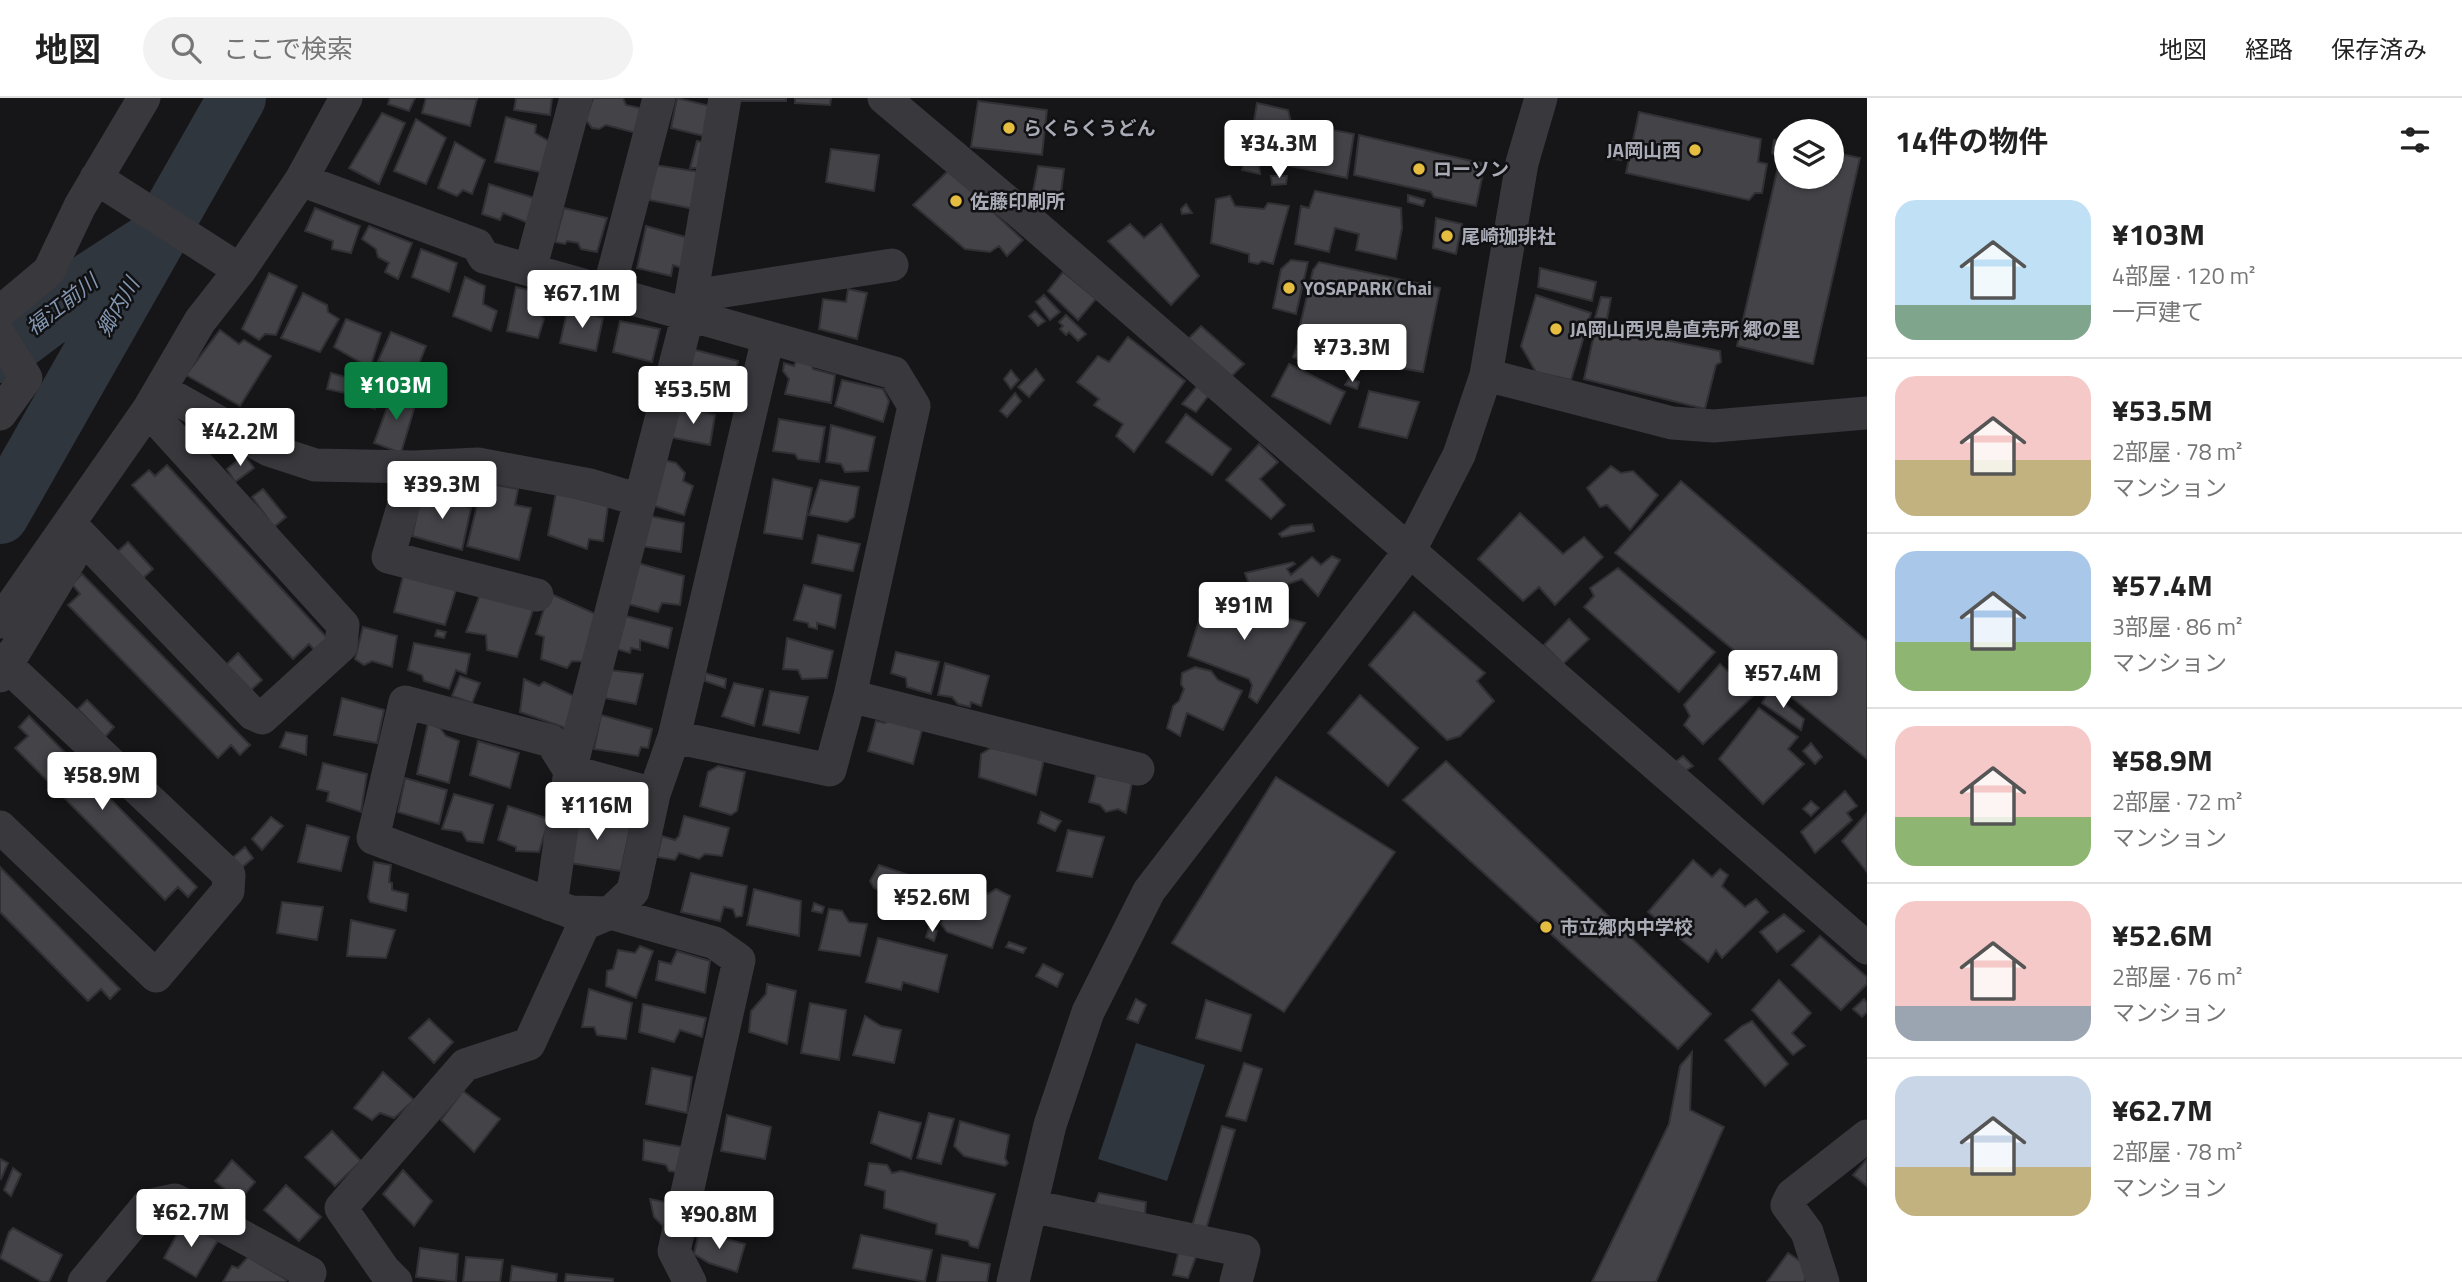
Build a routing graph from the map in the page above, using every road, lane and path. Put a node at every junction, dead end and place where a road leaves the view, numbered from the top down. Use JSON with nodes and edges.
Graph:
{"nodes":[{"id":1,"x":144,"y":98,"type":"edge"},
{"id":2,"x":346,"y":98,"type":"edge"},
{"id":3,"x":576,"y":98,"type":"edge"},
{"id":4,"x":659,"y":98,"type":"edge"},
{"id":5,"x":724,"y":98,"type":"edge"},
{"id":6,"x":884,"y":98,"type":"edge"},
{"id":7,"x":1541,"y":98,"type":"edge"},
{"id":8,"x":301,"y":180,"type":"junction"},
{"id":9,"x":101,"y":181,"type":"junction"},
{"id":10,"x":232,"y":265,"type":"junction"},
{"id":11,"x":892,"y":265,"type":"dead end"},
{"id":12,"x":530,"y":270,"type":"junction"},
{"id":13,"x":608,"y":293,"type":"junction"},
{"id":14,"x":690,"y":306,"type":"junction"},
{"id":15,"x":0,"y":312,"type":"edge"},
{"id":16,"x":768,"y":338,"type":"junction"},
{"id":17,"x":8,"y":349,"type":"edge"},
{"id":18,"x":1486,"y":375,"type":"junction"},
{"id":19,"x":157,"y":408,"type":"junction"},
{"id":20,"x":1867,"y":413,"type":"edge"},
{"id":21,"x":0,"y":414,"type":"edge"},
{"id":22,"x":415,"y":467,"type":"junction"},
{"id":23,"x":639,"y":500,"type":"junction"},
{"id":24,"x":76,"y":531,"type":"junction"},
{"id":25,"x":1409,"y":552,"type":"junction"},
{"id":26,"x":537,"y":595,"type":"dead end"},
{"id":27,"x":0,"y":622,"type":"edge"},
{"id":28,"x":2,"y":666,"type":"edge"},
{"id":29,"x":850,"y":696,"type":"junction"},
{"id":30,"x":674,"y":737,"type":"junction"},
{"id":31,"x":1138,"y":769,"type":"dead end"},
{"id":32,"x":570,"y":771,"type":"junction"},
{"id":33,"x":654,"y":794,"type":"junction"},
{"id":34,"x":0,"y":827,"type":"edge"},
{"id":35,"x":551,"y":905,"type":"junction"},
{"id":36,"x":610,"y":913,"type":"junction"},
{"id":37,"x":1867,"y":948,"type":"edge"},
{"id":38,"x":1867,"y":1136,"type":"edge"},
{"id":39,"x":1031,"y":1206,"type":"junction"},
{"id":40,"x":84,"y":1282,"type":"edge"},
{"id":41,"x":305,"y":1282,"type":"edge"},
{"id":42,"x":396,"y":1282,"type":"edge"},
{"id":43,"x":690,"y":1282,"type":"edge"},
{"id":44,"x":1013,"y":1282,"type":"edge"},
{"id":45,"x":1236,"y":1282,"type":"edge"},
{"id":46,"x":1823,"y":1282,"type":"edge"}],
"edges":[{"from":1,"to":9,"type":"street"},
{"from":2,"to":8,"type":"street"},
{"from":3,"to":12,"type":"street"},
{"from":4,"to":13,"type":"street"},
{"from":5,"to":14,"type":"street"},
{"from":6,"to":25,"type":"street"},
{"from":7,"to":18,"type":"street"},
{"from":8,"to":10,"type":"street"},
{"from":8,"to":12,"type":"street"},
{"from":9,"to":10,"type":"street"},
{"from":9,"to":15,"type":"street"},
{"from":10,"to":19,"type":"street"},
{"from":11,"to":14,"type":"street"},
{"from":12,"to":13,"type":"street"},
{"from":13,"to":14,"type":"street"},
{"from":14,"to":16,"type":"street"},
{"from":14,"to":23,"type":"street"},
{"from":16,"to":29,"type":"street"},
{"from":16,"to":30,"type":"street"},
{"from":17,"to":21,"type":"street"},
{"from":18,"to":20,"type":"street"},
{"from":18,"to":25,"type":"street"},
{"from":19,"to":22,"type":"street"},
{"from":19,"to":24,"type":"street"},
{"from":19,"to":24,"type":"street"},
{"from":22,"to":23,"type":"street"},
{"from":22,"to":26,"type":"street"},
{"from":23,"to":32,"type":"street"},
{"from":24,"to":27,"type":"street"},
{"from":24,"to":28,"type":"street"},
{"from":25,"to":37,"type":"street"},
{"from":25,"to":39,"type":"street"},
{"from":28,"to":34,"type":"street"},
{"from":29,"to":30,"type":"street"},
{"from":29,"to":31,"type":"street"},
{"from":30,"to":33,"type":"street"},
{"from":32,"to":33,"type":"street"},
{"from":32,"to":35,"type":"street"},
{"from":32,"to":35,"type":"street"},
{"from":33,"to":36,"type":"street"},
{"from":35,"to":36,"type":"street"},
{"from":36,"to":42,"type":"street"},
{"from":36,"to":43,"type":"street"},
{"from":38,"to":46,"type":"street"},
{"from":39,"to":44,"type":"street"},
{"from":39,"to":45,"type":"street"},
{"from":40,"to":41,"type":"street"}]}
